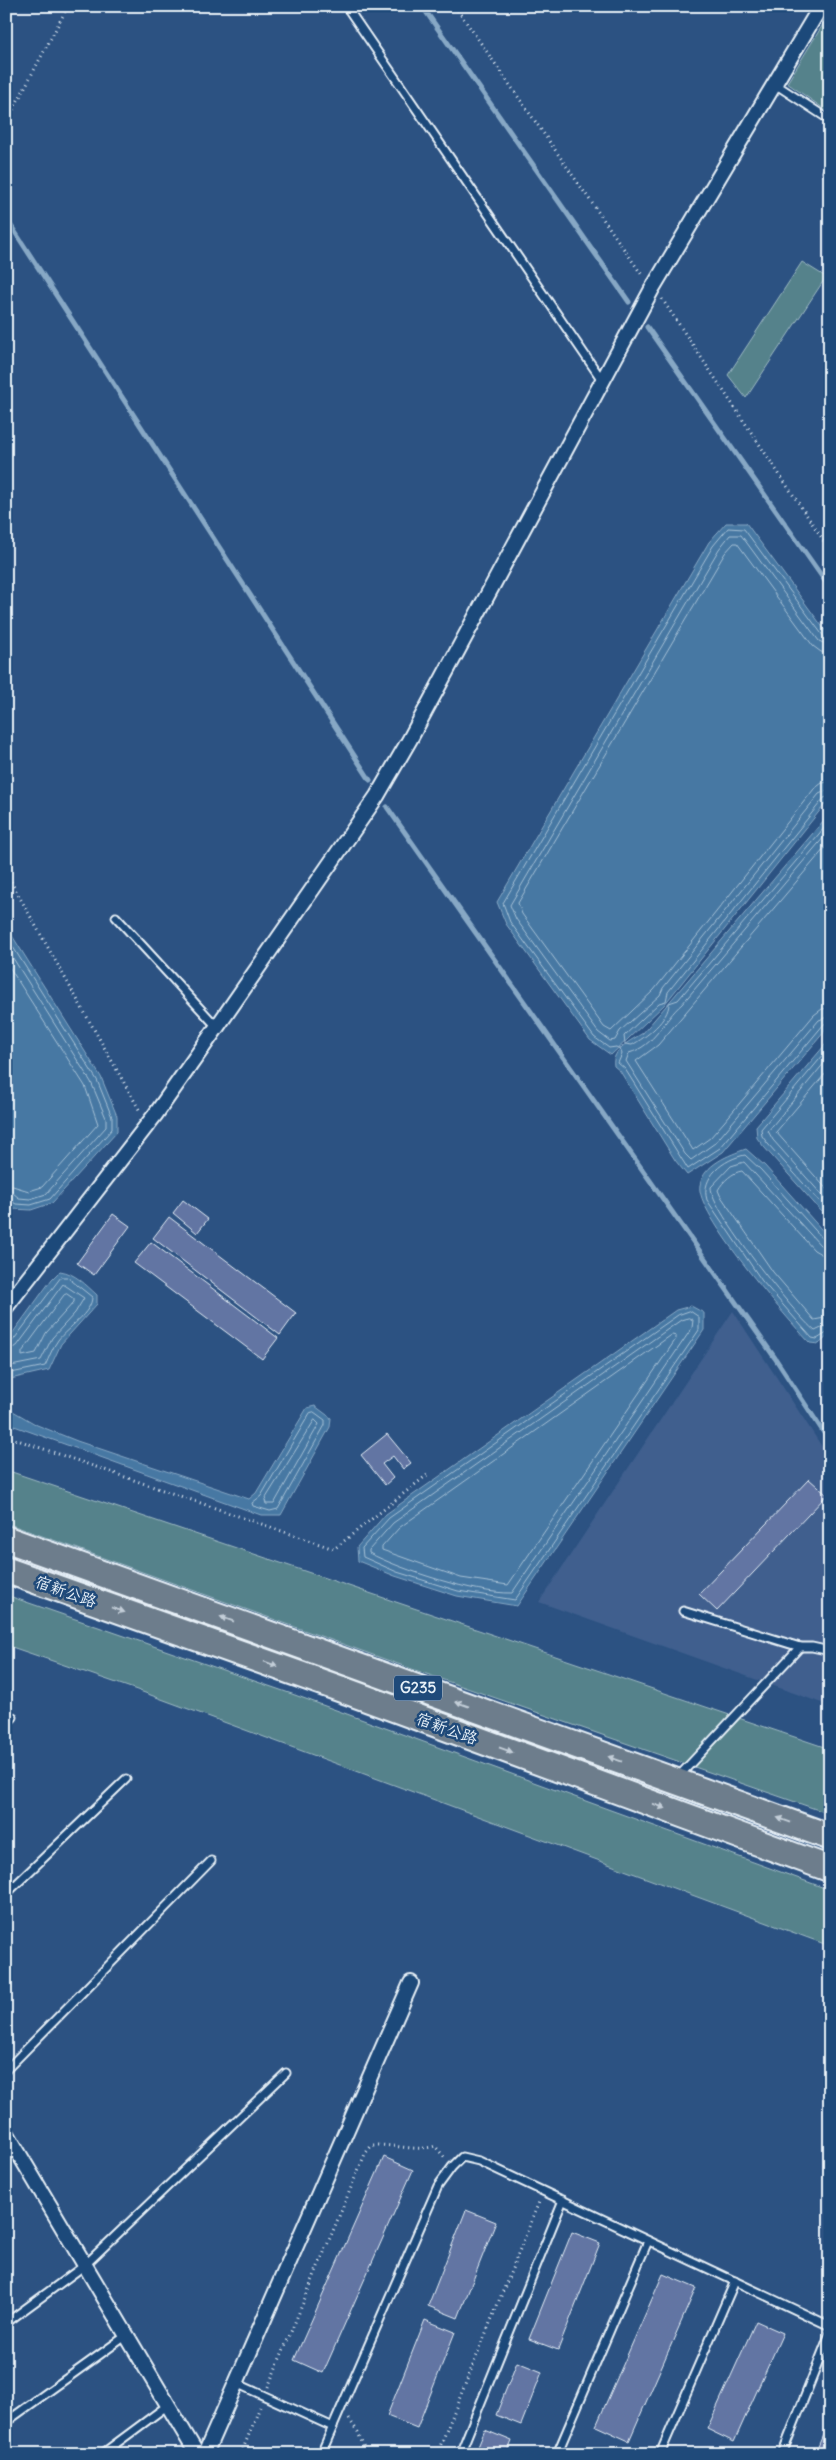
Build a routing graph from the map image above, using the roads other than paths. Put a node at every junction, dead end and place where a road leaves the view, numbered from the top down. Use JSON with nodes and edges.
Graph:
{"nodes":[{"id":1,"x":346,"y":6,"type":"edge"},
{"id":2,"x":821,"y":6,"type":"edge"},
{"id":3,"x":775,"y":84,"type":"junction"},
{"id":4,"x":830,"y":120,"type":"edge"},
{"id":5,"x":602,"y":380,"type":"junction"},
{"id":6,"x":116,"y":917,"type":"dead end"},
{"id":7,"x":218,"y":1028,"type":"junction"},
{"id":8,"x":6,"y":1307,"type":"edge"},
{"id":9,"x":6,"y":1539,"type":"edge"},
{"id":10,"x":6,"y":1570,"type":"edge"},
{"id":11,"x":683,"y":1611,"type":"dead end"},
{"id":12,"x":800,"y":1648,"type":"junction"},
{"id":13,"x":830,"y":1651,"type":"edge"},
{"id":14,"x":13,"y":1718,"type":"dead end"},
{"id":15,"x":6,"y":1724,"type":"edge"},
{"id":16,"x":126,"y":1779,"type":"dead end"},
{"id":17,"x":674,"y":1780,"type":"junction"},
{"id":18,"x":830,"y":1837,"type":"edge"},
{"id":19,"x":211,"y":1861,"type":"dead end"},
{"id":20,"x":830,"y":1868,"type":"edge"},
{"id":21,"x":6,"y":1894,"type":"edge"},
{"id":22,"x":410,"y":1983,"type":"dead end"},
{"id":23,"x":6,"y":2070,"type":"edge"},
{"id":24,"x":286,"y":2073,"type":"dead end"},
{"id":25,"x":6,"y":2132,"type":"edge"},
{"id":26,"x":564,"y":2200,"type":"junction"},
{"id":27,"x":648,"y":2240,"type":"junction"},
{"id":28,"x":85,"y":2265,"type":"junction"},
{"id":29,"x":735,"y":2281,"type":"junction"},
{"id":30,"x":6,"y":2323,"type":"edge"},
{"id":31,"x":830,"y":2326,"type":"edge"},
{"id":32,"x":830,"y":2333,"type":"edge"},
{"id":33,"x":127,"y":2335,"type":"junction"},
{"id":34,"x":236,"y":2383,"type":"junction"},
{"id":35,"x":168,"y":2405,"type":"junction"},
{"id":36,"x":6,"y":2422,"type":"edge"},
{"id":37,"x":333,"y":2427,"type":"junction"},
{"id":38,"x":102,"y":2454,"type":"edge"},
{"id":39,"x":197,"y":2454,"type":"edge"},
{"id":40,"x":205,"y":2454,"type":"edge"},
{"id":41,"x":321,"y":2454,"type":"edge"},
{"id":42,"x":460,"y":2454,"type":"edge"},
{"id":43,"x":557,"y":2454,"type":"edge"},
{"id":44,"x":660,"y":2454,"type":"edge"},
{"id":45,"x":782,"y":2454,"type":"edge"}],
"edges":[{"from":1,"to":5,"type":"lane"},
{"from":2,"to":3,"type":"street"},
{"from":3,"to":4,"type":"lane"},
{"from":3,"to":5,"type":"street"},
{"from":5,"to":7,"type":"street"},
{"from":6,"to":7,"type":"lane"},
{"from":7,"to":8,"type":"street"},
{"from":17,"to":9,"type":"highway","name":"宿新公路","number":"G235","one_way":true},
{"from":10,"to":20,"type":"highway","name":"宿新公路","one_way":true},
{"from":11,"to":12,"type":"lane"},
{"from":12,"to":13,"type":"lane"},
{"from":12,"to":17,"type":"lane"},
{"from":14,"to":15,"type":"lane"},
{"from":16,"to":21,"type":"lane"},
{"from":18,"to":17,"type":"highway","name":"宿新公路","number":"G235","one_way":true},
{"from":19,"to":23,"type":"lane"},
{"from":22,"to":34,"type":"street"},
{"from":24,"to":28,"type":"lane"},
{"from":25,"to":28,"type":"street"},
{"from":26,"to":27,"type":"lane"},
{"from":26,"to":37,"type":"lane"},
{"from":26,"to":42,"type":"lane"},
{"from":27,"to":29,"type":"lane"},
{"from":27,"to":43,"type":"lane"},
{"from":28,"to":30,"type":"lane"},
{"from":28,"to":33,"type":"street"},
{"from":29,"to":31,"type":"lane"},
{"from":29,"to":44,"type":"lane"},
{"from":32,"to":45,"type":"lane"},
{"from":33,"to":35,"type":"street"},
{"from":33,"to":36,"type":"lane"},
{"from":34,"to":37,"type":"lane"},
{"from":34,"to":40,"type":"street"},
{"from":35,"to":38,"type":"lane"},
{"from":35,"to":39,"type":"street"},
{"from":37,"to":41,"type":"lane"}]}
